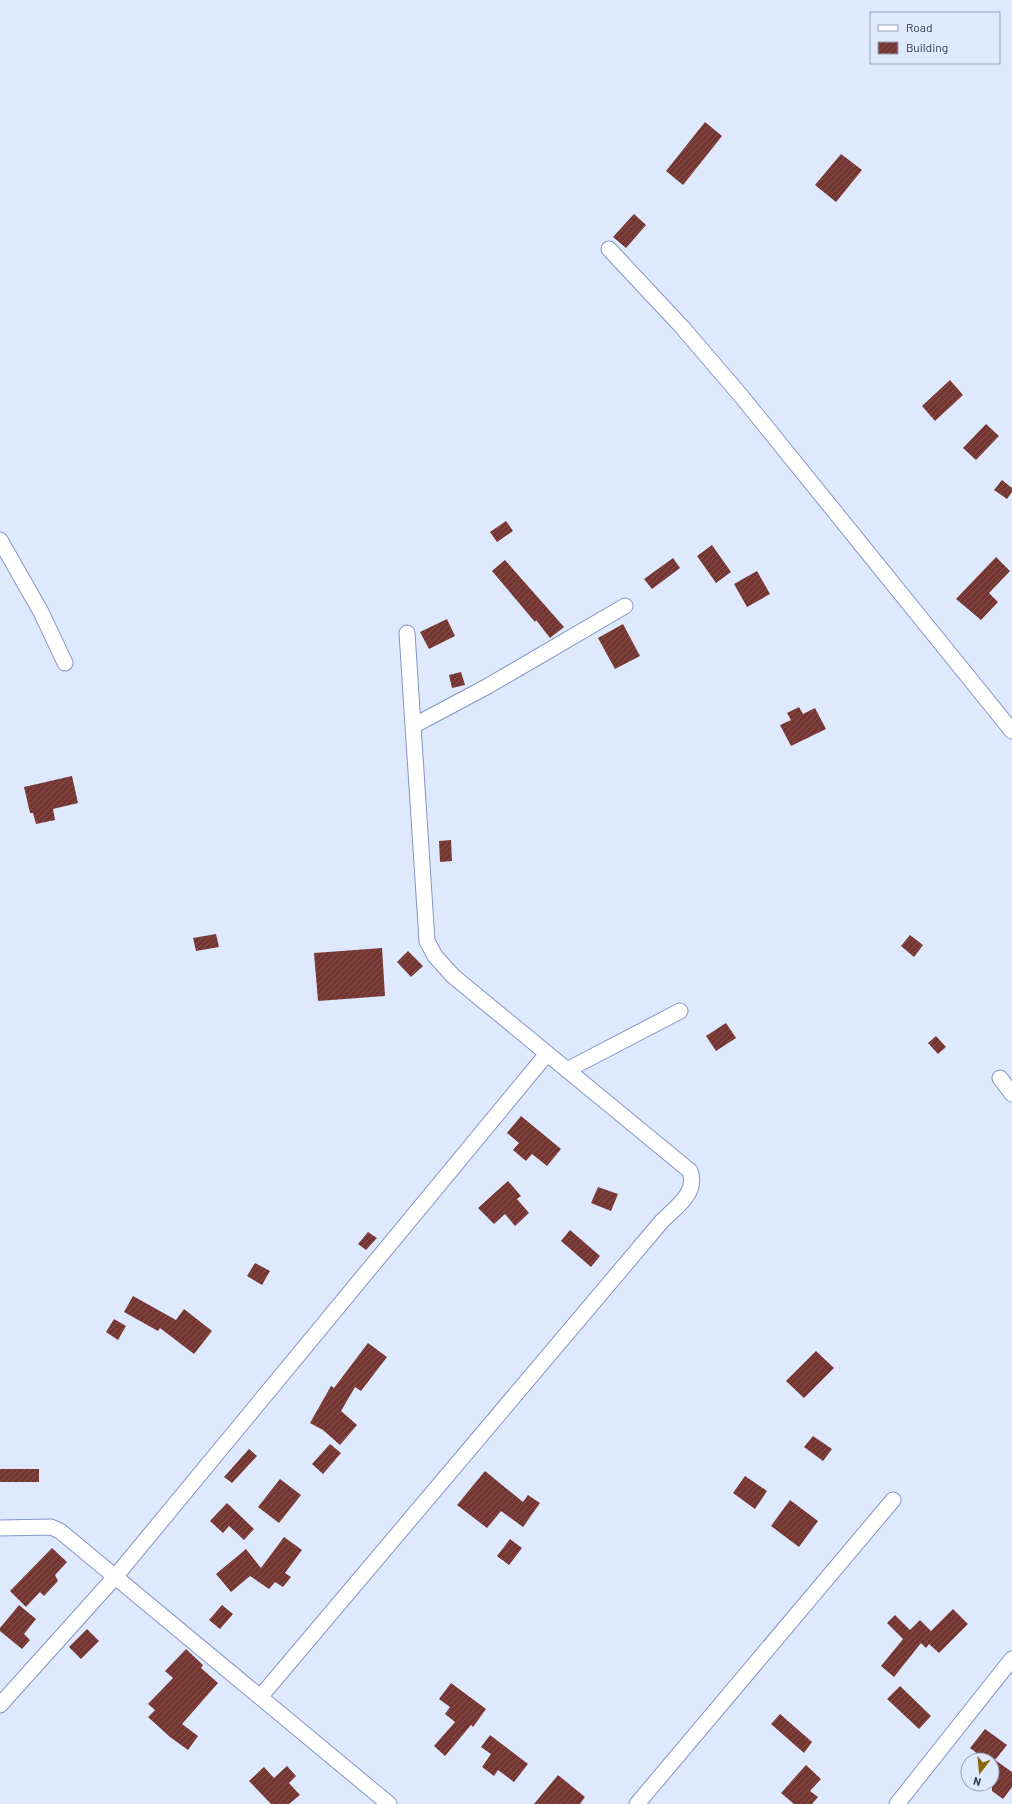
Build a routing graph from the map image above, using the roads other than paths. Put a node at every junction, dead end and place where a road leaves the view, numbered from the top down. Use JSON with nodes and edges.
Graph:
{"nodes":[{"id":1,"x":610,"y":249,"type":"dead end"},
{"id":2,"x":0,"y":540,"type":"edge"},
{"id":3,"x":625,"y":606,"type":"dead end"},
{"id":4,"x":407,"y":633,"type":"dead end"},
{"id":5,"x":65,"y":662,"type":"dead end"},
{"id":6,"x":413,"y":726,"type":"junction"},
{"id":7,"x":1012,"y":731,"type":"edge"},
{"id":8,"x":680,"y":1011,"type":"dead end"},
{"id":9,"x":546,"y":1054,"type":"junction"},
{"id":10,"x":567,"y":1070,"type":"junction"},
{"id":11,"x":1000,"y":1078,"type":"dead end"},
{"id":12,"x":1012,"y":1094,"type":"edge"},
{"id":13,"x":893,"y":1500,"type":"dead end"},
{"id":14,"x":0,"y":1528,"type":"edge"},
{"id":15,"x":115,"y":1577,"type":"junction"},
{"id":16,"x":1012,"y":1660,"type":"edge"},
{"id":17,"x":261,"y":1696,"type":"junction"},
{"id":18,"x":0,"y":1705,"type":"edge"},
{"id":19,"x":389,"y":1804,"type":"edge"},
{"id":20,"x":637,"y":1804,"type":"edge"},
{"id":21,"x":897,"y":1804,"type":"edge"}],
"edges":[{"from":1,"to":7,"type":"street"},
{"from":2,"to":5,"type":"street"},
{"from":3,"to":6,"type":"street"},
{"from":4,"to":6,"type":"street"},
{"from":6,"to":9,"type":"street"},
{"from":8,"to":10,"type":"street"},
{"from":9,"to":10,"type":"street"},
{"from":9,"to":15,"type":"street"},
{"from":10,"to":17,"type":"street"},
{"from":11,"to":12,"type":"street"},
{"from":13,"to":20,"type":"street"},
{"from":14,"to":15,"type":"street"},
{"from":15,"to":17,"type":"street"},
{"from":15,"to":18,"type":"street"},
{"from":16,"to":21,"type":"street"},
{"from":17,"to":19,"type":"street"}]}
